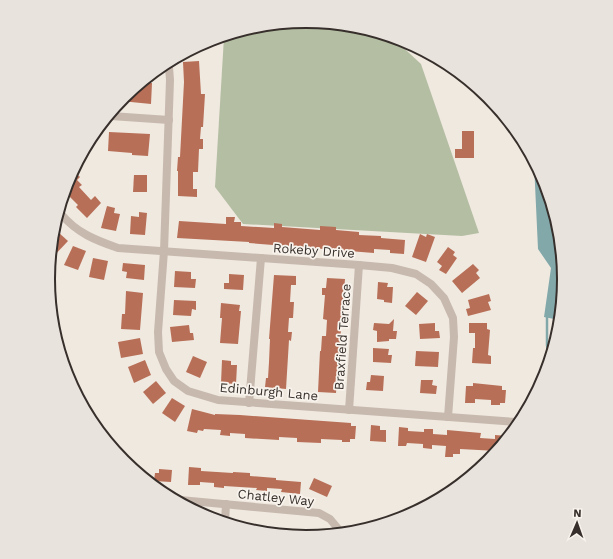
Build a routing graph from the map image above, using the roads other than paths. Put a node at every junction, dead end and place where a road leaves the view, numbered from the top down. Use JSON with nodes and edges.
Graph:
{"nodes":[{"id":1,"x":168,"y":69,"type":"edge"},
{"id":2,"x":115,"y":116,"type":"edge"},
{"id":3,"x":168,"y":120,"type":"junction"},
{"id":4,"x":63,"y":217,"type":"edge"},
{"id":5,"x":164,"y":251,"type":"junction"},
{"id":6,"x":261,"y":258,"type":"junction"},
{"id":7,"x":359,"y":265,"type":"junction"},
{"id":8,"x":249,"y":403,"type":"junction"},
{"id":9,"x":349,"y":410,"type":"junction"},
{"id":10,"x":448,"y":417,"type":"junction"},
{"id":11,"x":514,"y":422,"type":"edge"},
{"id":12,"x":187,"y":501,"type":"edge"},
{"id":13,"x":226,"y":504,"type":"junction"},
{"id":14,"x":225,"y":518,"type":"edge"},
{"id":15,"x":338,"y":529,"type":"edge"}],
"edges":[{"from":1,"to":3,"type":"street","name":"Edinburgh Lane"},
{"from":2,"to":3,"type":"street"},
{"from":3,"to":5,"type":"street","name":"Edinburgh Lane"},
{"from":4,"to":5,"type":"street","name":"Rokeby Drive"},
{"from":5,"to":6,"type":"street","name":"Rokeby Drive"},
{"from":5,"to":8,"type":"street","name":"Edinburgh Lane"},
{"from":6,"to":7,"type":"street","name":"Rokeby Drive"},
{"from":6,"to":8,"type":"street"},
{"from":7,"to":9,"type":"street","name":"Braxfield Terrace"},
{"from":7,"to":10,"type":"street","name":"Rokeby Drive"},
{"from":8,"to":9,"type":"street","name":"Edinburgh Lane"},
{"from":9,"to":10,"type":"street","name":"Edinburgh Lane"},
{"from":10,"to":11,"type":"street","name":"Edinburgh Lane"},
{"from":12,"to":13,"type":"street","name":"Chatley Way"},
{"from":13,"to":14,"type":"street","name":"Chatley Way"},
{"from":13,"to":15,"type":"street","name":"Chatley Way"}]}
